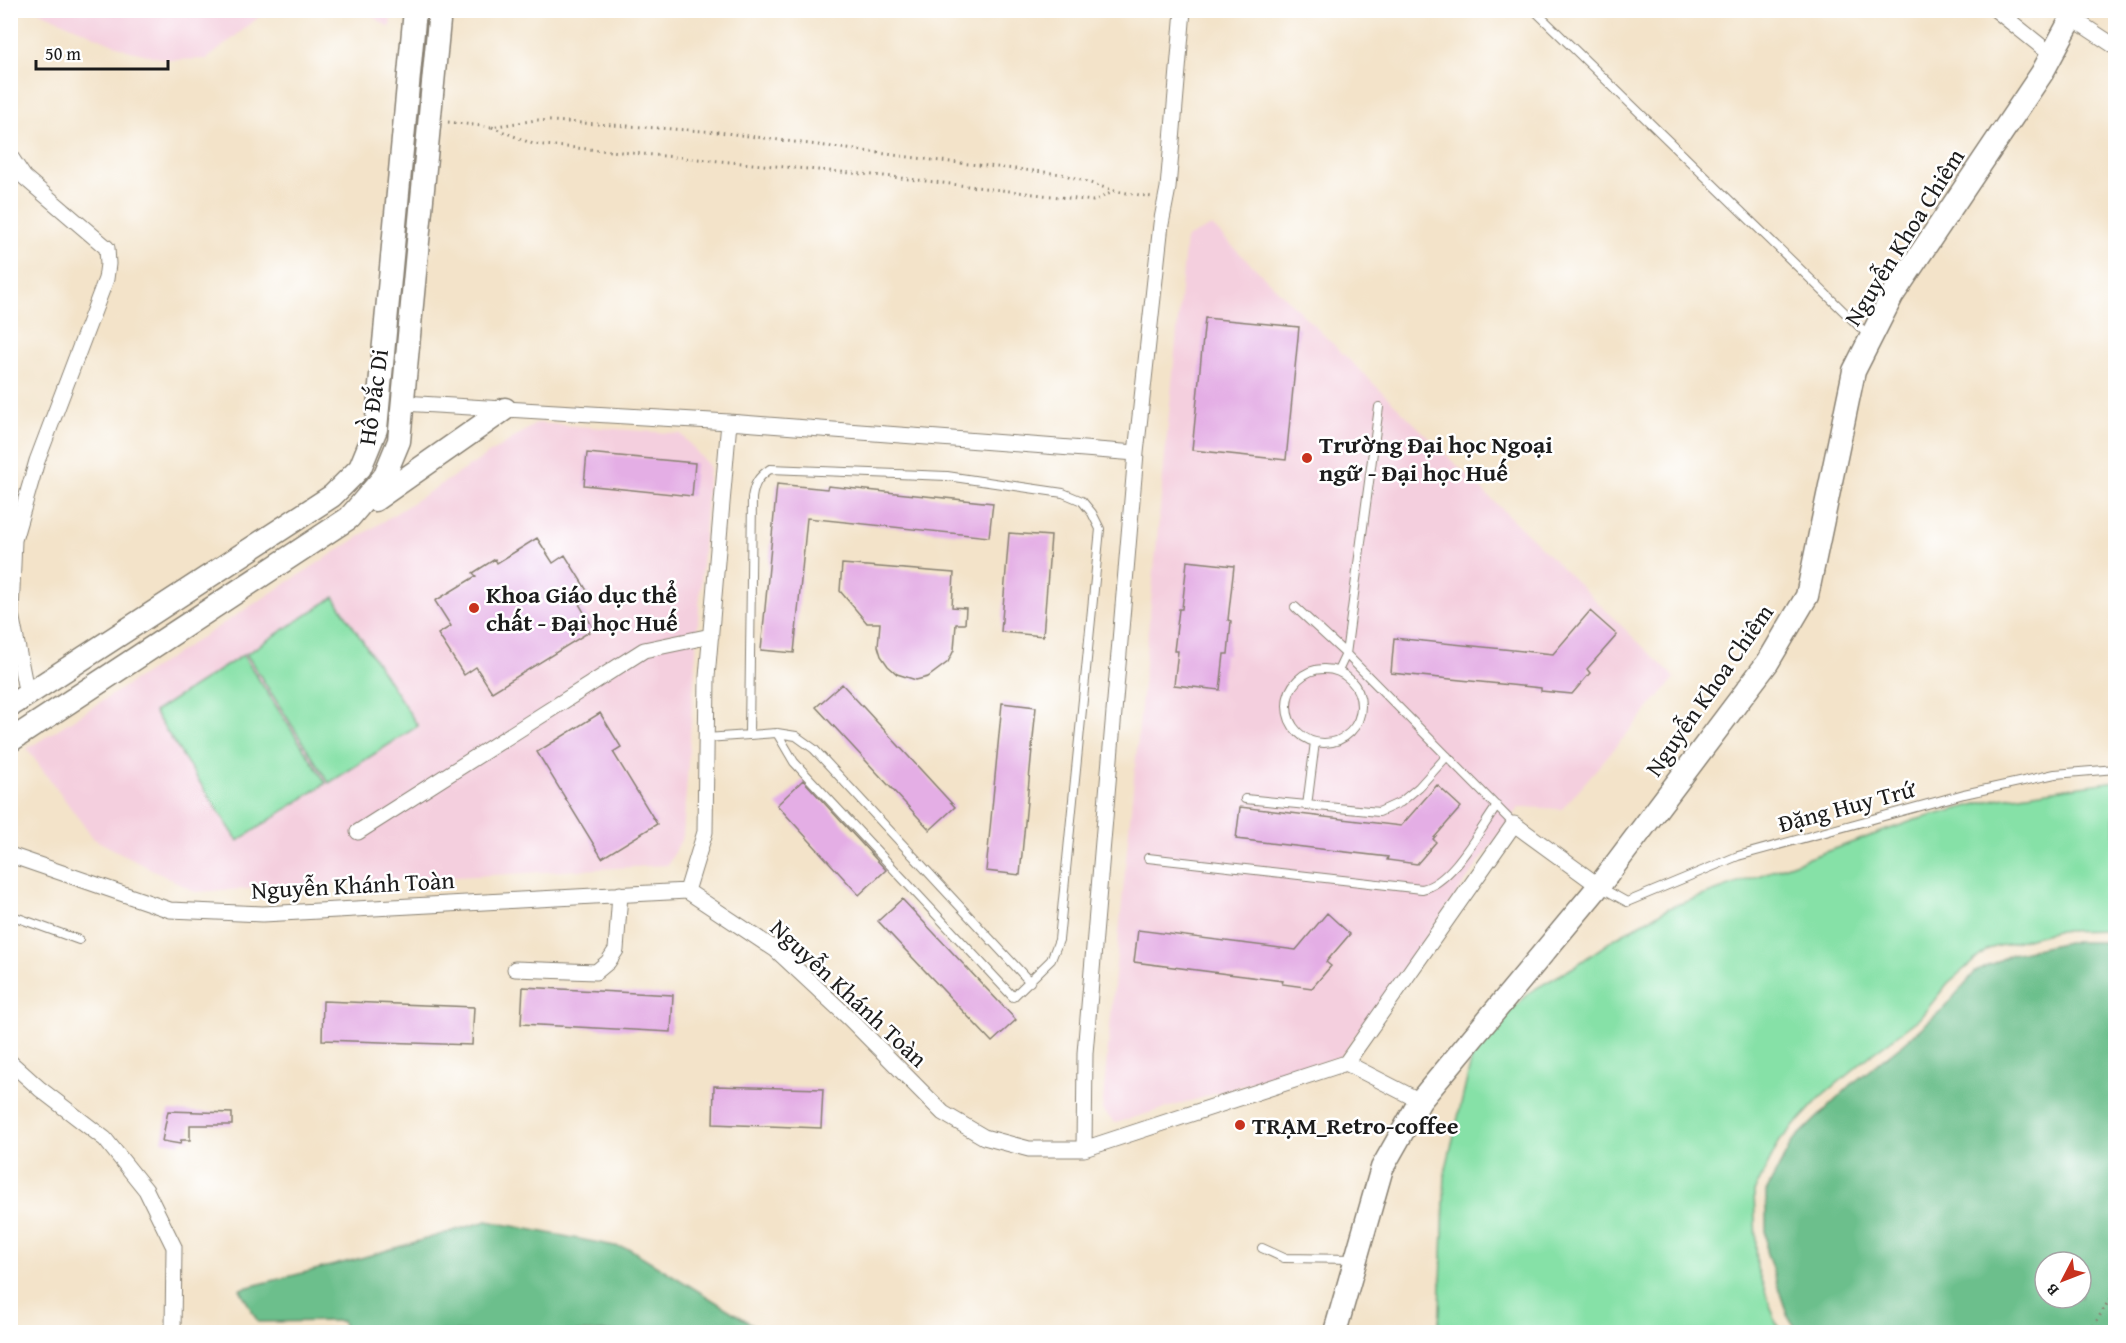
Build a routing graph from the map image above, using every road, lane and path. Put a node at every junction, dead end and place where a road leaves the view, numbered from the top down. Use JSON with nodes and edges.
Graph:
{"nodes":[{"id":1,"x":415,"y":10,"type":"edge"},
{"id":2,"x":440,"y":10,"type":"edge"},
{"id":3,"x":1183,"y":10,"type":"edge"},
{"id":4,"x":1534,"y":10,"type":"edge"},
{"id":5,"x":1996,"y":10,"type":"edge"},
{"id":6,"x":2074,"y":14,"type":"edge"},
{"id":7,"x":2115,"y":47,"type":"edge"},
{"id":8,"x":2052,"y":56,"type":"junction"},
{"id":9,"x":430,"y":121,"type":"junction"},
{"id":10,"x":490,"y":127,"type":"junction"},
{"id":11,"x":10,"y":156,"type":"edge"},
{"id":12,"x":1115,"y":191,"type":"junction"},
{"id":13,"x":1166,"y":199,"type":"junction"},
{"id":14,"x":385,"y":335,"type":"junction"},
{"id":15,"x":409,"y":337,"type":"junction"},
{"id":16,"x":1871,"y":338,"type":"junction"},
{"id":17,"x":402,"y":403,"type":"junction"},
{"id":18,"x":1379,"y":407,"type":"dead end"},
{"id":19,"x":505,"y":409,"type":"junction"},
{"id":20,"x":729,"y":422,"type":"junction"},
{"id":21,"x":1136,"y":453,"type":"junction"},
{"id":22,"x":360,"y":468,"type":"junction"},
{"id":23,"x":384,"y":477,"type":"junction"},
{"id":24,"x":349,"y":518,"type":"junction"},
{"id":25,"x":1295,"y":607,"type":"dead end"},
{"id":26,"x":711,"y":636,"type":"junction"},
{"id":27,"x":1346,"y":654,"type":"junction"},
{"id":28,"x":1338,"y":671,"type":"junction"},
{"id":29,"x":19,"y":700,"type":"edge"},
{"id":30,"x":777,"y":732,"type":"junction"},
{"id":31,"x":749,"y":734,"type":"junction"},
{"id":32,"x":706,"y":738,"type":"junction"},
{"id":33,"x":10,"y":741,"type":"edge"},
{"id":34,"x":1315,"y":742,"type":"junction"},
{"id":35,"x":1447,"y":756,"type":"junction"},
{"id":36,"x":2115,"y":769,"type":"edge"},
{"id":37,"x":1245,"y":798,"type":"dead end"},
{"id":38,"x":1307,"y":806,"type":"junction"},
{"id":39,"x":1497,"y":806,"type":"junction"},
{"id":40,"x":1514,"y":824,"type":"junction"},
{"id":41,"x":358,"y":832,"type":"dead end"},
{"id":42,"x":10,"y":855,"type":"edge"},
{"id":43,"x":1148,"y":858,"type":"dead end"},
{"id":44,"x":1599,"y":886,"type":"junction"},
{"id":45,"x":687,"y":891,"type":"junction"},
{"id":46,"x":620,"y":894,"type":"junction"},
{"id":47,"x":10,"y":915,"type":"edge"},
{"id":48,"x":79,"y":940,"type":"dead end"},
{"id":49,"x":515,"y":969,"type":"dead end"},
{"id":50,"x":1030,"y":982,"type":"junction"},
{"id":51,"x":10,"y":1062,"type":"edge"},
{"id":52,"x":1346,"y":1063,"type":"junction"},
{"id":53,"x":1420,"y":1101,"type":"junction"},
{"id":54,"x":1084,"y":1149,"type":"junction"},
{"id":55,"x":1262,"y":1248,"type":"dead end"},
{"id":56,"x":1356,"y":1259,"type":"junction"},
{"id":57,"x":2115,"y":1289,"type":"edge"},
{"id":58,"x":173,"y":1332,"type":"edge"},
{"id":59,"x":1335,"y":1332,"type":"edge"},
{"id":60,"x":2093,"y":1332,"type":"edge"}],
"edges":[{"from":1,"to":14,"type":"street","name":"Hồ Đắc Di"},
{"from":2,"to":9,"type":"street","name":"Hồ Đắc Di"},
{"from":3,"to":13,"type":"street"},
{"from":4,"to":16,"type":"lane"},
{"from":5,"to":8,"type":"street"},
{"from":6,"to":7,"type":"street"},
{"from":6,"to":8,"type":"street","name":"Nguyễn Khoa Chiêm"},
{"from":8,"to":16,"type":"street","name":"Nguyễn Khoa Chiêm"},
{"from":9,"to":10,"type":"path"},
{"from":9,"to":15,"type":"street","name":"Hồ Đắc Di"},
{"from":10,"to":12,"type":"path"},
{"from":10,"to":12,"type":"path"},
{"from":11,"to":29,"type":"street"},
{"from":12,"to":13,"type":"path"},
{"from":13,"to":21,"type":"street"},
{"from":14,"to":15,"type":"street"},
{"from":14,"to":22,"type":"street","name":"Hồ Đắc Di"},
{"from":15,"to":17,"type":"street","name":"Hồ Đắc Di"},
{"from":16,"to":44,"type":"street","name":"Nguyễn Khoa Chiêm"},
{"from":17,"to":19,"type":"street"},
{"from":17,"to":23,"type":"street","name":"Hồ Đắc Di"},
{"from":18,"to":27,"type":"lane"},
{"from":19,"to":20,"type":"street"},
{"from":19,"to":24,"type":"street"},
{"from":20,"to":21,"type":"street"},
{"from":20,"to":26,"type":"street"},
{"from":21,"to":54,"type":"street"},
{"from":22,"to":23,"type":"street"},
{"from":22,"to":29,"type":"street","name":"Hồ Đắc Di"},
{"from":23,"to":24,"type":"street","name":"Hồ Đắc Di"},
{"from":24,"to":33,"type":"street","name":"Hồ Đắc Di"},
{"from":25,"to":27,"type":"lane"},
{"from":26,"to":32,"type":"street"},
{"from":26,"to":41,"type":"street"},
{"from":27,"to":28,"type":"lane"},
{"from":27,"to":35,"type":"lane"},
{"from":28,"to":34,"type":"lane"},
{"from":28,"to":34,"type":"lane"},
{"from":30,"to":31,"type":"lane"},
{"from":30,"to":50,"type":"lane"},
{"from":30,"to":50,"type":"lane"},
{"from":31,"to":32,"type":"lane"},
{"from":31,"to":50,"type":"lane"},
{"from":32,"to":45,"type":"street"},
{"from":34,"to":38,"type":"lane"},
{"from":35,"to":38,"type":"lane"},
{"from":35,"to":39,"type":"lane"},
{"from":36,"to":44,"type":"lane","name":"Đặng Huy Trứ"},
{"from":37,"to":38,"type":"lane"},
{"from":39,"to":40,"type":"lane"},
{"from":39,"to":43,"type":"lane"},
{"from":40,"to":44,"type":"street"},
{"from":40,"to":52,"type":"street"},
{"from":42,"to":46,"type":"street","name":"Nguyễn Khánh Toàn"},
{"from":44,"to":53,"type":"street","name":"Nguyễn Khoa Chiêm"},
{"from":45,"to":46,"type":"street","name":"Nguyễn Khánh Toàn"},
{"from":45,"to":54,"type":"street","name":"Nguyễn Khánh Toàn"},
{"from":46,"to":49,"type":"street"},
{"from":47,"to":48,"type":"lane"},
{"from":51,"to":58,"type":"street"},
{"from":52,"to":53,"type":"street"},
{"from":52,"to":54,"type":"street","name":"Nguyễn Khánh Toàn"},
{"from":53,"to":56,"type":"street","name":"Nguyễn Khoa Chiêm"},
{"from":55,"to":56,"type":"lane"},
{"from":56,"to":59,"type":"street","name":"Nguyễn Khoa Chiêm"},
{"from":57,"to":60,"type":"path"}]}
